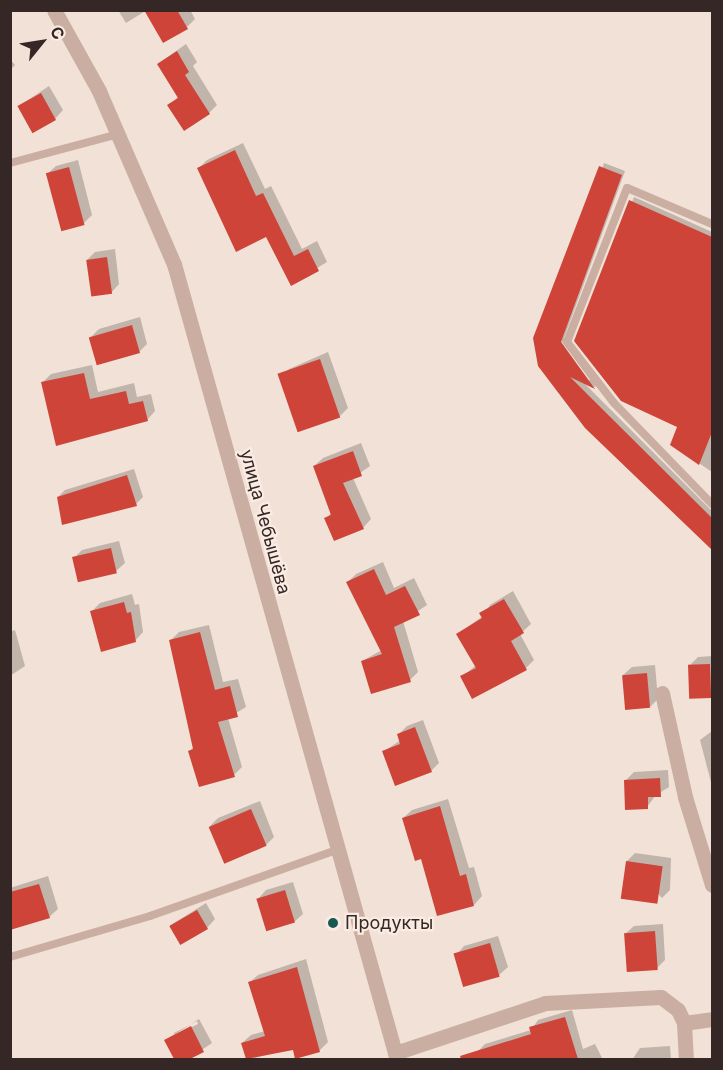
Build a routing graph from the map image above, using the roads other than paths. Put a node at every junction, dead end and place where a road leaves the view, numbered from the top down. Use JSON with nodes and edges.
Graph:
{"nodes":[{"id":1,"x":60,"y":14,"type":"edge"},
{"id":2,"x":118,"y":134,"type":"junction"},
{"id":3,"x":10,"y":163,"type":"edge"},
{"id":4,"x":712,"y":224,"type":"edge"},
{"id":5,"x":712,"y":504,"type":"edge"},
{"id":6,"x":662,"y":693,"type":"dead end"},
{"id":7,"x":336,"y":850,"type":"junction"},
{"id":8,"x":712,"y":885,"type":"edge"},
{"id":9,"x":10,"y":957,"type":"edge"},
{"id":10,"x":712,"y":1019,"type":"edge"},
{"id":11,"x":684,"y":1023,"type":"junction"},
{"id":12,"x":396,"y":1056,"type":"edge"},
{"id":13,"x":686,"y":1059,"type":"edge"}],
"edges":[{"from":1,"to":2,"type":"street","name":"улица Чебышёва"},
{"from":2,"to":3,"type":"lane"},
{"from":2,"to":7,"type":"street","name":"улица Чебышёва"},
{"from":4,"to":5,"type":"lane"},
{"from":6,"to":8,"type":"street"},
{"from":7,"to":9,"type":"lane"},
{"from":7,"to":12,"type":"street","name":"улица Чебышёва"},
{"from":10,"to":11,"type":"street"},
{"from":11,"to":12,"type":"street"},
{"from":11,"to":13,"type":"street"}]}
